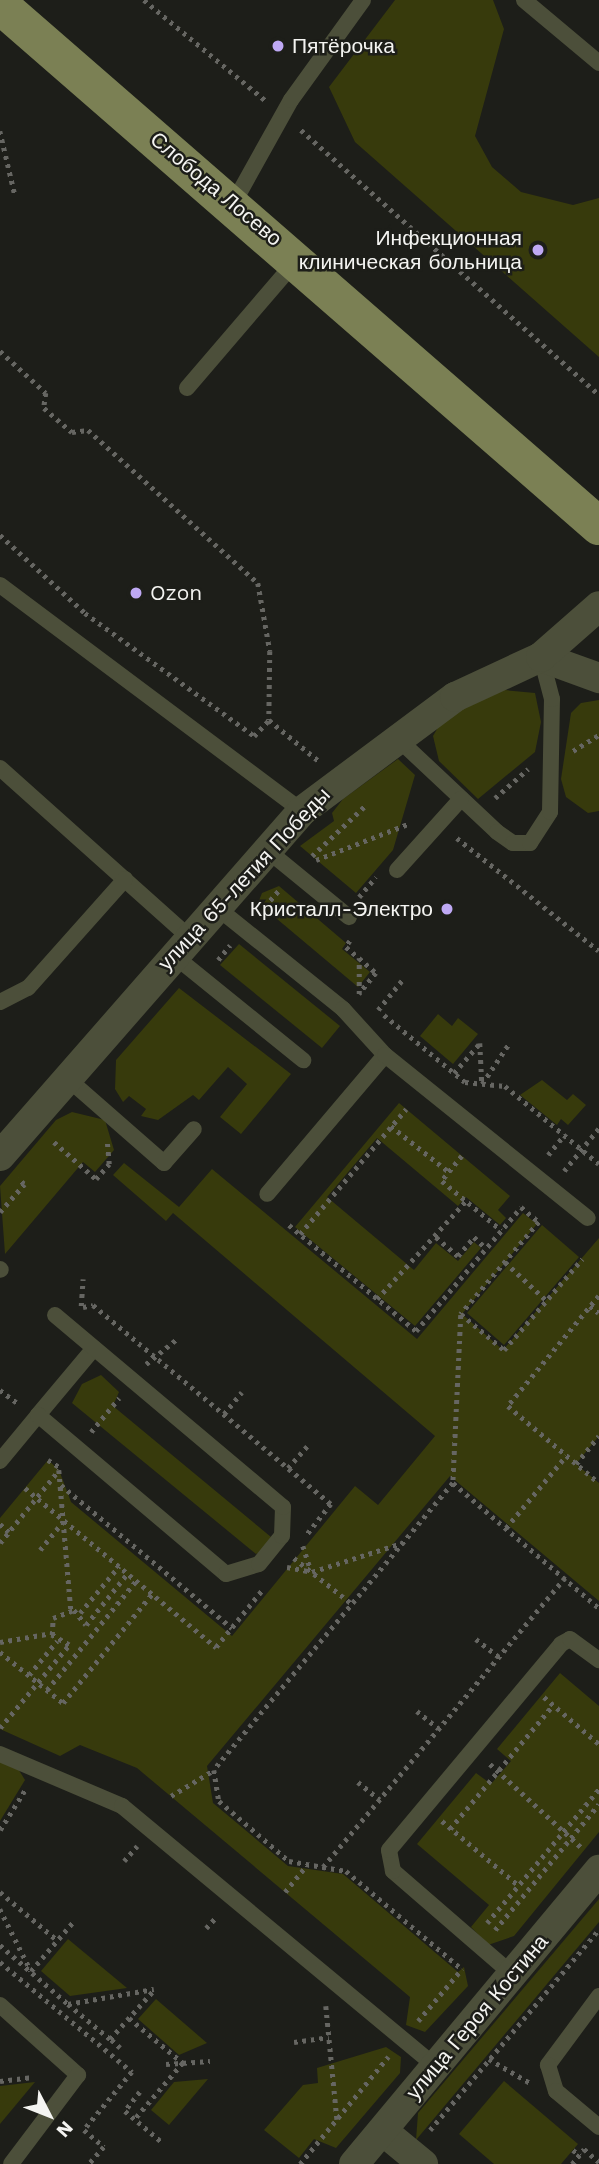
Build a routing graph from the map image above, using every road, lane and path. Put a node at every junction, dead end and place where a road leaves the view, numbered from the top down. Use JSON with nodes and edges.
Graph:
{"nodes":[{"id":1,"x":144,"y":0,"type":"edge"},
{"id":2,"x":363,"y":0,"type":"edge"},
{"id":3,"x":524,"y":0,"type":"edge"},
{"id":4,"x":0,"y":5,"type":"edge"},
{"id":5,"x":599,"y":63,"type":"edge"},
{"id":6,"x":282,"y":115,"type":"junction"},
{"id":7,"x":0,"y":131,"type":"edge"},
{"id":8,"x":15,"y":195,"type":"dead end"},
{"id":9,"x":233,"y":204,"type":"junction"},
{"id":10,"x":298,"y":260,"type":"junction"},
{"id":11,"x":0,"y":351,"type":"edge"},
{"id":12,"x":187,"y":388,"type":"dead end"},
{"id":13,"x":599,"y":395,"type":"edge"},
{"id":14,"x":599,"y":526,"type":"edge"},
{"id":15,"x":0,"y":535,"type":"edge"},
{"id":16,"x":0,"y":585,"type":"edge"},
{"id":17,"x":599,"y":606,"type":"edge"},
{"id":18,"x":541,"y":656,"type":"junction"},
{"id":19,"x":599,"y":678,"type":"edge"},
{"id":20,"x":269,"y":720,"type":"junction"},
{"id":21,"x":397,"y":738,"type":"junction"},
{"id":22,"x":0,"y":768,"type":"edge"},
{"id":23,"x":340,"y":778,"type":"junction"},
{"id":24,"x":461,"y":799,"type":"junction"},
{"id":25,"x":302,"y":811,"type":"junction"},
{"id":26,"x":434,"y":830,"type":"junction"},
{"id":27,"x":267,"y":850,"type":"junction"},
{"id":28,"x":302,"y":865,"type":"dead end"},
{"id":29,"x":397,"y":870,"type":"dead end"},
{"id":30,"x":125,"y":879,"type":"junction"},
{"id":31,"x":283,"y":886,"type":"dead end"},
{"id":32,"x":293,"y":894,"type":"dead end"},
{"id":33,"x":215,"y":906,"type":"junction"},
{"id":34,"x":260,"y":912,"type":"dead end"},
{"id":35,"x":349,"y":917,"type":"dead end"},
{"id":36,"x":270,"y":920,"type":"dead end"},
{"id":37,"x":342,"y":934,"type":"dead end"},
{"id":38,"x":180,"y":945,"type":"junction"},
{"id":39,"x":599,"y":951,"type":"edge"},
{"id":40,"x":359,"y":958,"type":"junction"},
{"id":41,"x":402,"y":980,"type":"dead end"},
{"id":42,"x":349,"y":986,"type":"dead end"},
{"id":43,"x":359,"y":994,"type":"junction"},
{"id":44,"x":0,"y":1002,"type":"edge"},
{"id":45,"x":378,"y":1010,"type":"junction"},
{"id":46,"x":508,"y":1045,"type":"dead end"},
{"id":47,"x":385,"y":1055,"type":"junction"},
{"id":48,"x":303,"y":1060,"type":"dead end"},
{"id":49,"x":454,"y":1073,"type":"junction"},
{"id":50,"x":67,"y":1078,"type":"junction"},
{"id":51,"x":482,"y":1084,"type":"junction"},
{"id":52,"x":406,"y":1109,"type":"dead end"},
{"id":53,"x":105,"y":1111,"type":"junction"},
{"id":54,"x":391,"y":1126,"type":"junction"},
{"id":55,"x":599,"y":1128,"type":"edge"},
{"id":56,"x":194,"y":1129,"type":"dead end"},
{"id":57,"x":564,"y":1135,"type":"junction"},
{"id":58,"x":50,"y":1139,"type":"dead end"},
{"id":59,"x":581,"y":1150,"type":"junction"},
{"id":60,"x":0,"y":1156,"type":"edge"},
{"id":61,"x":462,"y":1156,"type":"dead end"},
{"id":62,"x":599,"y":1164,"type":"edge"},
{"id":63,"x":538,"y":1167,"type":"dead end"},
{"id":64,"x":449,"y":1172,"type":"junction"},
{"id":65,"x":560,"y":1176,"type":"dead end"},
{"id":66,"x":267,"y":1194,"type":"dead end"},
{"id":67,"x":466,"y":1201,"type":"junction"},
{"id":68,"x":588,"y":1218,"type":"dead end"},
{"id":69,"x":289,"y":1225,"type":"dead end"},
{"id":70,"x":501,"y":1230,"type":"junction"},
{"id":71,"x":300,"y":1234,"type":"junction"},
{"id":72,"x":436,"y":1237,"type":"junction"},
{"id":73,"x":486,"y":1248,"type":"junction"},
{"id":74,"x":582,"y":1259,"type":"dead end"},
{"id":75,"x":505,"y":1262,"type":"junction"},
{"id":76,"x":83,"y":1279,"type":"dead end"},
{"id":77,"x":599,"y":1296,"type":"edge"},
{"id":78,"x":377,"y":1299,"type":"junction"},
{"id":79,"x":547,"y":1300,"type":"junction"},
{"id":80,"x":590,"y":1306,"type":"junction"},
{"id":81,"x":81,"y":1308,"type":"junction"},
{"id":82,"x":461,"y":1314,"type":"junction"},
{"id":83,"x":599,"y":1314,"type":"edge"},
{"id":84,"x":55,"y":1315,"type":"joint"},
{"id":85,"x":177,"y":1338,"type":"dead end"},
{"id":86,"x":94,"y":1348,"type":"junction"},
{"id":87,"x":153,"y":1355,"type":"junction"},
{"id":88,"x":133,"y":1380,"type":"junction"},
{"id":89,"x":0,"y":1390,"type":"edge"},
{"id":90,"x":242,"y":1392,"type":"dead end"},
{"id":91,"x":25,"y":1394,"type":"dead end"},
{"id":92,"x":16,"y":1404,"type":"junction"},
{"id":93,"x":8,"y":1413,"type":"dead end"},
{"id":94,"x":224,"y":1414,"type":"junction"},
{"id":95,"x":38,"y":1415,"type":"junction"},
{"id":96,"x":599,"y":1436,"type":"edge"},
{"id":97,"x":307,"y":1446,"type":"dead end"},
{"id":98,"x":77,"y":1449,"type":"junction"},
{"id":99,"x":566,"y":1456,"type":"junction"},
{"id":100,"x":48,"y":1460,"type":"dead end"},
{"id":101,"x":0,"y":1461,"type":"edge"},
{"id":102,"x":576,"y":1464,"type":"junction"},
{"id":103,"x":288,"y":1468,"type":"junction"},
{"id":104,"x":60,"y":1470,"type":"junction"},
{"id":105,"x":453,"y":1483,"type":"junction"},
{"id":106,"x":599,"y":1483,"type":"edge"},
{"id":107,"x":61,"y":1485,"type":"junction"},
{"id":108,"x":25,"y":1488,"type":"dead end"},
{"id":109,"x":37,"y":1498,"type":"junction"},
{"id":110,"x":64,"y":1521,"type":"junction"},
{"id":111,"x":0,"y":1524,"type":"edge"},
{"id":112,"x":506,"y":1528,"type":"junction"},
{"id":113,"x":9,"y":1532,"type":"junction"},
{"id":114,"x":304,"y":1538,"type":"junction"},
{"id":115,"x":0,"y":1543,"type":"edge"},
{"id":116,"x":403,"y":1543,"type":"junction"},
{"id":117,"x":40,"y":1550,"type":"dead end"},
{"id":118,"x":290,"y":1555,"type":"junction"},
{"id":119,"x":119,"y":1566,"type":"junction"},
{"id":120,"x":312,"y":1572,"type":"junction"},
{"id":121,"x":127,"y":1574,"type":"junction"},
{"id":122,"x":565,"y":1578,"type":"junction"},
{"id":123,"x":271,"y":1580,"type":"dead end"},
{"id":124,"x":136,"y":1581,"type":"junction"},
{"id":125,"x":152,"y":1594,"type":"junction"},
{"id":126,"x":352,"y":1604,"type":"junction"},
{"id":127,"x":599,"y":1608,"type":"edge"},
{"id":128,"x":71,"y":1609,"type":"junction"},
{"id":129,"x":80,"y":1613,"type":"junction"},
{"id":130,"x":232,"y":1628,"type":"junction"},
{"id":131,"x":52,"y":1633,"type":"junction"},
{"id":132,"x":476,"y":1639,"type":"dead end"},
{"id":133,"x":57,"y":1641,"type":"junction"},
{"id":134,"x":0,"y":1642,"type":"edge"},
{"id":135,"x":0,"y":1652,"type":"edge"},
{"id":136,"x":499,"y":1657,"type":"junction"},
{"id":137,"x":599,"y":1660,"type":"edge"},
{"id":138,"x":29,"y":1675,"type":"junction"},
{"id":139,"x":38,"y":1682,"type":"junction"},
{"id":140,"x":47,"y":1690,"type":"junction"},
{"id":141,"x":541,"y":1695,"type":"dead end"},
{"id":142,"x":553,"y":1705,"type":"junction"},
{"id":143,"x":417,"y":1711,"type":"dead end"},
{"id":144,"x":0,"y":1728,"type":"edge"},
{"id":145,"x":439,"y":1729,"type":"junction"},
{"id":146,"x":599,"y":1744,"type":"edge"},
{"id":147,"x":0,"y":1754,"type":"edge"},
{"id":148,"x":487,"y":1761,"type":"dead end"},
{"id":149,"x":37,"y":1769,"type":"junction"},
{"id":150,"x":214,"y":1770,"type":"junction"},
{"id":151,"x":498,"y":1771,"type":"junction"},
{"id":152,"x":358,"y":1782,"type":"dead end"},
{"id":153,"x":599,"y":1789,"type":"edge"},
{"id":154,"x":171,"y":1797,"type":"dead end"},
{"id":155,"x":380,"y":1800,"type":"junction"},
{"id":156,"x":599,"y":1804,"type":"edge"},
{"id":157,"x":438,"y":1819,"type":"dead end"},
{"id":158,"x":566,"y":1828,"type":"junction"},
{"id":159,"x":450,"y":1829,"type":"junction"},
{"id":160,"x":0,"y":1830,"type":"edge"},
{"id":161,"x":572,"y":1836,"type":"junction"},
{"id":162,"x":142,"y":1840,"type":"dead end"},
{"id":163,"x":592,"y":1860,"type":"edge"},
{"id":164,"x":124,"y":1861,"type":"dead end"},
{"id":165,"x":308,"y":1865,"type":"junction"},
{"id":166,"x":323,"y":1867,"type":"junction"},
{"id":167,"x":518,"y":1885,"type":"junction"},
{"id":168,"x":0,"y":1892,"type":"edge"},
{"id":169,"x":285,"y":1892,"type":"dead end"},
{"id":170,"x":0,"y":1909,"type":"edge"},
{"id":171,"x":73,"y":1922,"type":"dead end"},
{"id":172,"x":599,"y":1929,"type":"edge"},
{"id":173,"x":57,"y":1940,"type":"junction"},
{"id":174,"x":0,"y":1945,"type":"edge"},
{"id":175,"x":480,"y":1947,"type":"junction"},
{"id":176,"x":462,"y":1969,"type":"junction"},
{"id":177,"x":31,"y":1971,"type":"junction"},
{"id":178,"x":513,"y":1975,"type":"junction"},
{"id":179,"x":599,"y":1996,"type":"edge"},
{"id":180,"x":68,"y":2004,"type":"junction"},
{"id":181,"x":0,"y":2006,"type":"edge"},
{"id":182,"x":129,"y":2018,"type":"junction"},
{"id":183,"x":329,"y":2037,"type":"dead end"},
{"id":184,"x":110,"y":2039,"type":"junction"},
{"id":185,"x":403,"y":2040,"type":"junction"},
{"id":186,"x":294,"y":2042,"type":"dead end"},
{"id":187,"x":120,"y":2048,"type":"dead end"},
{"id":188,"x":210,"y":2061,"type":"dead end"},
{"id":189,"x":183,"y":2063,"type":"junction"},
{"id":190,"x":166,"y":2064,"type":"dead end"},
{"id":191,"x":436,"y":2067,"type":"junction"},
{"id":192,"x":33,"y":2077,"type":"dead end"},
{"id":193,"x":0,"y":2081,"type":"edge"},
{"id":194,"x":140,"y":2092,"type":"dead end"},
{"id":195,"x":135,"y":2119,"type":"junction"},
{"id":196,"x":599,"y":2127,"type":"edge"},
{"id":197,"x":383,"y":2131,"type":"junction"},
{"id":198,"x":162,"y":2142,"type":"dead end"},
{"id":199,"x":573,"y":2150,"type":"dead end"},
{"id":200,"x":426,"y":2151,"type":"edge"},
{"id":201,"x":580,"y":2155,"type":"junction"},
{"id":202,"x":599,"y":2162,"type":"edge"},
{"id":203,"x":11,"y":2164,"type":"edge"},
{"id":204,"x":300,"y":2164,"type":"edge"},
{"id":205,"x":354,"y":2164,"type":"edge"},
{"id":206,"x":572,"y":2164,"type":"edge"}],
"edges":[{"from":1,"to":6,"type":"path"},
{"from":2,"to":6,"type":"lane"},
{"from":3,"to":5,"type":"lane"},
{"from":4,"to":9,"type":"main road","name":"Слобода Лосево"},
{"from":6,"to":9,"type":"lane"},
{"from":6,"to":13,"type":"path"},
{"from":7,"to":8,"type":"path"},
{"from":9,"to":10,"type":"main road","name":"Слобода Лосево"},
{"from":10,"to":12,"type":"lane"},
{"from":10,"to":14,"type":"main road","name":"Слобода Лосево"},
{"from":11,"to":20,"type":"path"},
{"from":15,"to":20,"type":"path"},
{"from":16,"to":25,"type":"lane"},
{"from":17,"to":18,"type":"street","name":"улица 65-летия Победы"},
{"from":18,"to":19,"type":"street"},
{"from":18,"to":21,"type":"street","name":"улица 65-летия Победы"},
{"from":18,"to":24,"type":"lane"},
{"from":20,"to":23,"type":"path"},
{"from":21,"to":23,"type":"street","name":"улица 65-летия Победы"},
{"from":21,"to":24,"type":"lane"},
{"from":22,"to":30,"type":"lane"},
{"from":23,"to":25,"type":"street","name":"улица 65-летия Победы"},
{"from":24,"to":26,"type":"lane"},
{"from":25,"to":27,"type":"street","name":"улица 65-летия Победы"},
{"from":26,"to":28,"type":"path"},
{"from":26,"to":29,"type":"lane"},
{"from":26,"to":39,"type":"path"},
{"from":27,"to":33,"type":"street","name":"улица 65-летия Победы"},
{"from":27,"to":35,"type":"lane"},
{"from":30,"to":38,"type":"lane"},
{"from":30,"to":44,"type":"lane"},
{"from":31,"to":32,"type":"path"},
{"from":33,"to":38,"type":"street","name":"улица 65-летия Победы"},
{"from":33,"to":47,"type":"lane"},
{"from":34,"to":36,"type":"path"},
{"from":37,"to":40,"type":"path"},
{"from":38,"to":48,"type":"lane"},
{"from":38,"to":50,"type":"street","name":"улица 65-летия Победы"},
{"from":40,"to":43,"type":"path"},
{"from":40,"to":43,"type":"path"},
{"from":41,"to":45,"type":"path"},
{"from":42,"to":43,"type":"path"},
{"from":43,"to":45,"type":"path"},
{"from":45,"to":49,"type":"path"},
{"from":46,"to":51,"type":"path"},
{"from":47,"to":66,"type":"lane"},
{"from":47,"to":68,"type":"lane"},
{"from":49,"to":51,"type":"path"},
{"from":49,"to":51,"type":"path"},
{"from":50,"to":53,"type":"lane"},
{"from":50,"to":60,"type":"street","name":"улица 65-летия Победы"},
{"from":51,"to":57,"type":"path"},
{"from":52,"to":54,"type":"path"},
{"from":53,"to":56,"type":"lane"},
{"from":53,"to":58,"type":"path"},
{"from":54,"to":64,"type":"path"},
{"from":54,"to":71,"type":"path"},
{"from":55,"to":59,"type":"path"},
{"from":57,"to":59,"type":"path"},
{"from":57,"to":63,"type":"path"},
{"from":59,"to":62,"type":"path"},
{"from":59,"to":65,"type":"path"},
{"from":61,"to":64,"type":"path"},
{"from":64,"to":67,"type":"path"},
{"from":67,"to":70,"type":"path"},
{"from":67,"to":72,"type":"path"},
{"from":69,"to":71,"type":"path"},
{"from":70,"to":73,"type":"path"},
{"from":70,"to":75,"type":"path"},
{"from":71,"to":78,"type":"path"},
{"from":72,"to":73,"type":"path"},
{"from":72,"to":78,"type":"path"},
{"from":73,"to":78,"type":"path"},
{"from":74,"to":79,"type":"path"},
{"from":75,"to":79,"type":"path"},
{"from":75,"to":82,"type":"path"},
{"from":76,"to":81,"type":"path"},
{"from":77,"to":80,"type":"path"},
{"from":79,"to":82,"type":"path"},
{"from":80,"to":83,"type":"path"},
{"from":80,"to":99,"type":"path"},
{"from":81,"to":84,"type":"path"},
{"from":81,"to":87,"type":"path"},
{"from":82,"to":105,"type":"path"},
{"from":84,"to":86,"type":"lane"},
{"from":85,"to":87,"type":"path"},
{"from":86,"to":88,"type":"lane"},
{"from":86,"to":95,"type":"lane"},
{"from":87,"to":88,"type":"path"},
{"from":87,"to":94,"type":"path"},
{"from":88,"to":98,"type":"path"},
{"from":88,"to":98,"type":"lane"},
{"from":89,"to":92,"type":"path"},
{"from":90,"to":94,"type":"path"},
{"from":91,"to":92,"type":"path"},
{"from":92,"to":93,"type":"path"},
{"from":94,"to":103,"type":"path"},
{"from":95,"to":98,"type":"lane"},
{"from":95,"to":101,"type":"lane"},
{"from":96,"to":102,"type":"path"},
{"from":97,"to":103,"type":"path"},
{"from":98,"to":104,"type":"path"},
{"from":99,"to":102,"type":"path"},
{"from":99,"to":112,"type":"path"},
{"from":100,"to":104,"type":"path"},
{"from":102,"to":106,"type":"path"},
{"from":103,"to":114,"type":"path"},
{"from":104,"to":107,"type":"path"},
{"from":104,"to":109,"type":"path"},
{"from":105,"to":112,"type":"path"},
{"from":105,"to":116,"type":"path"},
{"from":107,"to":110,"type":"path"},
{"from":107,"to":130,"type":"path"},
{"from":108,"to":109,"type":"path"},
{"from":109,"to":110,"type":"path"},
{"from":109,"to":113,"type":"path"},
{"from":110,"to":117,"type":"path"},
{"from":110,"to":119,"type":"path"},
{"from":110,"to":128,"type":"path"},
{"from":111,"to":113,"type":"path"},
{"from":112,"to":122,"type":"path"},
{"from":113,"to":115,"type":"path"},
{"from":114,"to":118,"type":"path"},
{"from":114,"to":120,"type":"path"},
{"from":116,"to":120,"type":"path"},
{"from":116,"to":126,"type":"path"},
{"from":118,"to":120,"type":"path"},
{"from":118,"to":120,"type":"path"},
{"from":119,"to":121,"type":"path"},
{"from":119,"to":129,"type":"path"},
{"from":120,"to":126,"type":"path"},
{"from":121,"to":124,"type":"path"},
{"from":121,"to":129,"type":"path"},
{"from":122,"to":127,"type":"path"},
{"from":122,"to":136,"type":"path"},
{"from":123,"to":130,"type":"path"},
{"from":124,"to":125,"type":"path"},
{"from":124,"to":140,"type":"path"},
{"from":125,"to":130,"type":"path"},
{"from":125,"to":140,"type":"path"},
{"from":126,"to":150,"type":"path"},
{"from":128,"to":129,"type":"path"},
{"from":128,"to":131,"type":"path"},
{"from":131,"to":133,"type":"path"},
{"from":131,"to":134,"type":"path"},
{"from":132,"to":136,"type":"path"},
{"from":133,"to":138,"type":"path"},
{"from":133,"to":139,"type":"path"},
{"from":135,"to":138,"type":"path"},
{"from":136,"to":145,"type":"path"},
{"from":137,"to":175,"type":"lane"},
{"from":138,"to":139,"type":"path"},
{"from":139,"to":140,"type":"path"},
{"from":139,"to":144,"type":"path"},
{"from":141,"to":142,"type":"path"},
{"from":142,"to":146,"type":"path"},
{"from":142,"to":151,"type":"path"},
{"from":143,"to":145,"type":"path"},
{"from":145,"to":155,"type":"path"},
{"from":147,"to":149,"type":"lane"},
{"from":148,"to":151,"type":"path"},
{"from":149,"to":160,"type":"path"},
{"from":149,"to":185,"type":"lane"},
{"from":150,"to":154,"type":"path"},
{"from":150,"to":165,"type":"path"},
{"from":151,"to":158,"type":"path"},
{"from":151,"to":159,"type":"path"},
{"from":152,"to":155,"type":"path"},
{"from":153,"to":158,"type":"path"},
{"from":155,"to":166,"type":"path"},
{"from":156,"to":161,"type":"path"},
{"from":157,"to":159,"type":"path"},
{"from":158,"to":161,"type":"path"},
{"from":158,"to":167,"type":"path"},
{"from":159,"to":167,"type":"path"},
{"from":161,"to":163,"type":"path"},
{"from":161,"to":175,"type":"path"},
{"from":162,"to":164,"type":"path"},
{"from":163,"to":178,"type":"street","name":"улица Героя Костина"},
{"from":165,"to":166,"type":"path"},
{"from":165,"to":169,"type":"path"},
{"from":166,"to":176,"type":"path"},
{"from":167,"to":175,"type":"path"},
{"from":168,"to":173,"type":"path"},
{"from":170,"to":177,"type":"path"},
{"from":171,"to":173,"type":"path"},
{"from":172,"to":200,"type":"path"},
{"from":173,"to":177,"type":"path"},
{"from":174,"to":177,"type":"path"},
{"from":175,"to":176,"type":"path"},
{"from":175,"to":178,"type":"lane"},
{"from":176,"to":185,"type":"path"},
{"from":177,"to":180,"type":"path"},
{"from":178,"to":191,"type":"street","name":"улица Героя Костина"},
{"from":179,"to":196,"type":"lane"},
{"from":180,"to":182,"type":"path"},
{"from":180,"to":184,"type":"path"},
{"from":181,"to":203,"type":"lane"},
{"from":182,"to":184,"type":"path"},
{"from":182,"to":189,"type":"path"},
{"from":183,"to":186,"type":"path"},
{"from":184,"to":187,"type":"path"},
{"from":185,"to":191,"type":"lane"},
{"from":185,"to":204,"type":"path"},
{"from":188,"to":189,"type":"path"},
{"from":189,"to":190,"type":"path"},
{"from":189,"to":195,"type":"path"},
{"from":191,"to":197,"type":"street","name":"улица Героя Костина"},
{"from":192,"to":193,"type":"path"},
{"from":194,"to":195,"type":"path"},
{"from":195,"to":198,"type":"path"},
{"from":197,"to":200,"type":"street"},
{"from":197,"to":205,"type":"street","name":"улица Героя Костина"},
{"from":199,"to":201,"type":"path"},
{"from":201,"to":202,"type":"path"},
{"from":201,"to":206,"type":"path"}]}
